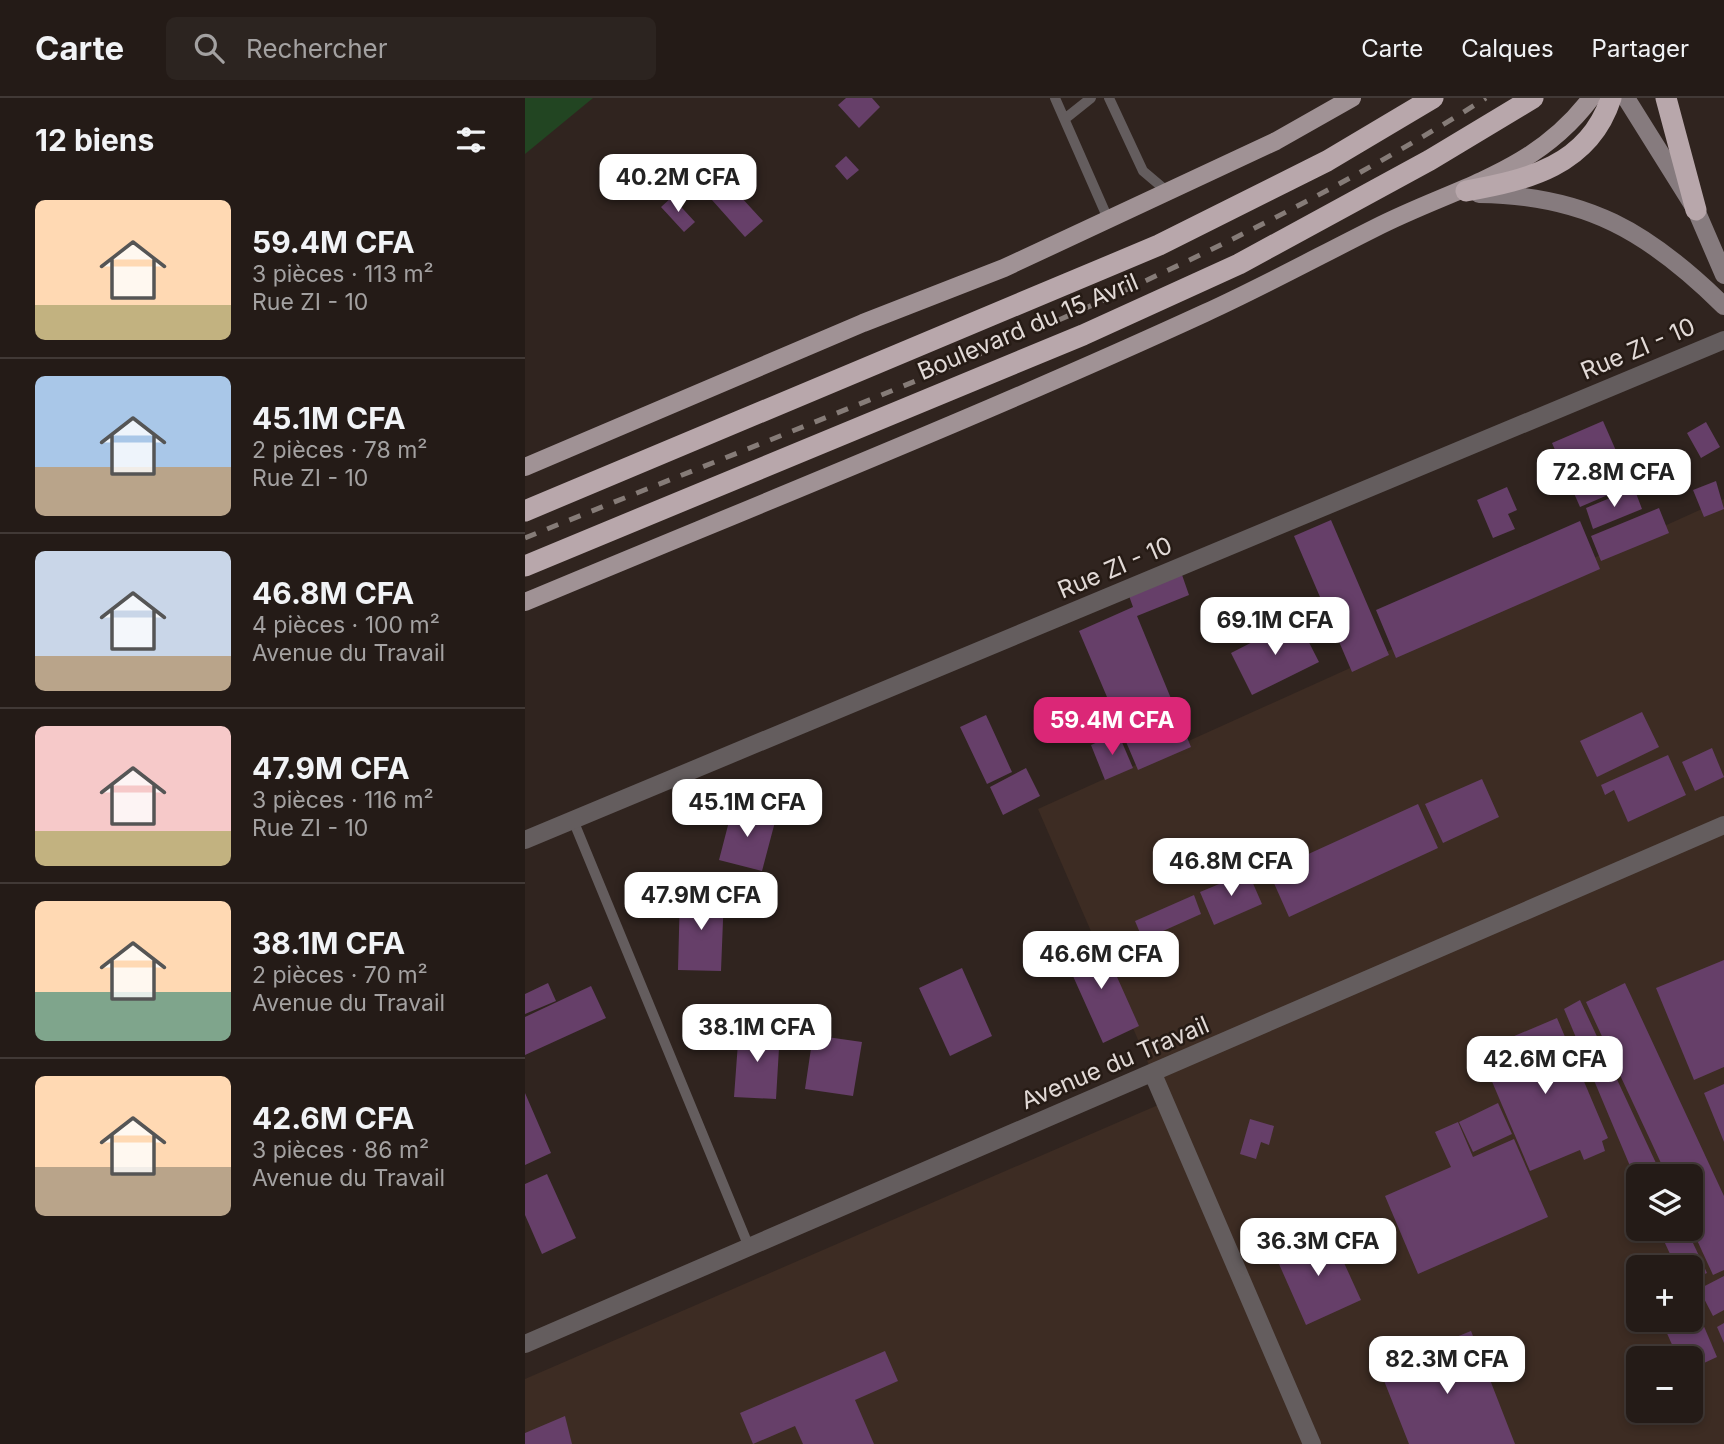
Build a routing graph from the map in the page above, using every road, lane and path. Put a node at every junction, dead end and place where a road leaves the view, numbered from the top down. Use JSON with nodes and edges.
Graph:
{"nodes":[{"id":1,"x":1055,"y":98,"type":"edge"},
{"id":2,"x":1091,"y":98,"type":"edge"},
{"id":3,"x":1109,"y":98,"type":"edge"},
{"id":4,"x":1352,"y":98,"type":"edge"},
{"id":5,"x":1433,"y":98,"type":"edge"},
{"id":6,"x":1533,"y":98,"type":"edge"},
{"id":7,"x":1591,"y":98,"type":"edge"},
{"id":8,"x":1611,"y":98,"type":"edge"},
{"id":9,"x":1626,"y":98,"type":"edge"},
{"id":10,"x":1666,"y":98,"type":"edge"},
{"id":11,"x":1066,"y":118,"type":"junction"},
{"id":12,"x":1460,"y":192,"type":"junction"},
{"id":13,"x":1169,"y":193,"type":"junction"},
{"id":14,"x":1696,"y":210,"type":"junction"},
{"id":15,"x":1109,"y":221,"type":"junction"},
{"id":16,"x":1724,"y":275,"type":"edge"},
{"id":17,"x":1724,"y":306,"type":"edge"},
{"id":18,"x":1724,"y":340,"type":"edge"},
{"id":19,"x":525,"y":467,"type":"edge"},
{"id":20,"x":525,"y":511,"type":"edge"},
{"id":21,"x":525,"y":566,"type":"edge"},
{"id":22,"x":525,"y":602,"type":"edge"},
{"id":23,"x":573,"y":820,"type":"junction"},
{"id":24,"x":1724,"y":825,"type":"edge"},
{"id":25,"x":525,"y":840,"type":"edge"},
{"id":26,"x":1153,"y":1073,"type":"junction"},
{"id":27,"x":749,"y":1247,"type":"junction"},
{"id":28,"x":525,"y":1344,"type":"edge"},
{"id":29,"x":1312,"y":1444,"type":"edge"}],
"edges":[{"from":1,"to":11,"type":"lane"},
{"from":2,"to":11,"type":"lane"},
{"from":3,"to":13,"type":"lane"},
{"from":4,"to":13,"type":"main road"},
{"from":5,"to":20,"type":"highway","name":"Boulevard du 15 Avril"},
{"from":6,"to":21,"type":"highway","name":"Boulevard du 15 Avril"},
{"from":7,"to":12,"type":"main road"},
{"from":8,"to":12,"type":"highway"},
{"from":9,"to":14,"type":"street"},
{"from":10,"to":14,"type":"highway"},
{"from":11,"to":15,"type":"lane"},
{"from":12,"to":17,"type":"street"},
{"from":12,"to":22,"type":"main road"},
{"from":13,"to":15,"type":"main road"},
{"from":14,"to":16,"type":"street"},
{"from":15,"to":19,"type":"main road"},
{"from":18,"to":23,"type":"street","name":"Rue ZI - 10"},
{"from":23,"to":25,"type":"street","name":"Rue ZI - 10"},
{"from":23,"to":27,"type":"lane"},
{"from":24,"to":26,"type":"street","name":"Avenue du Travail"},
{"from":26,"to":27,"type":"street","name":"Avenue du Travail"},
{"from":26,"to":29,"type":"street"},
{"from":27,"to":28,"type":"street","name":"Avenue du Travail"}]}
